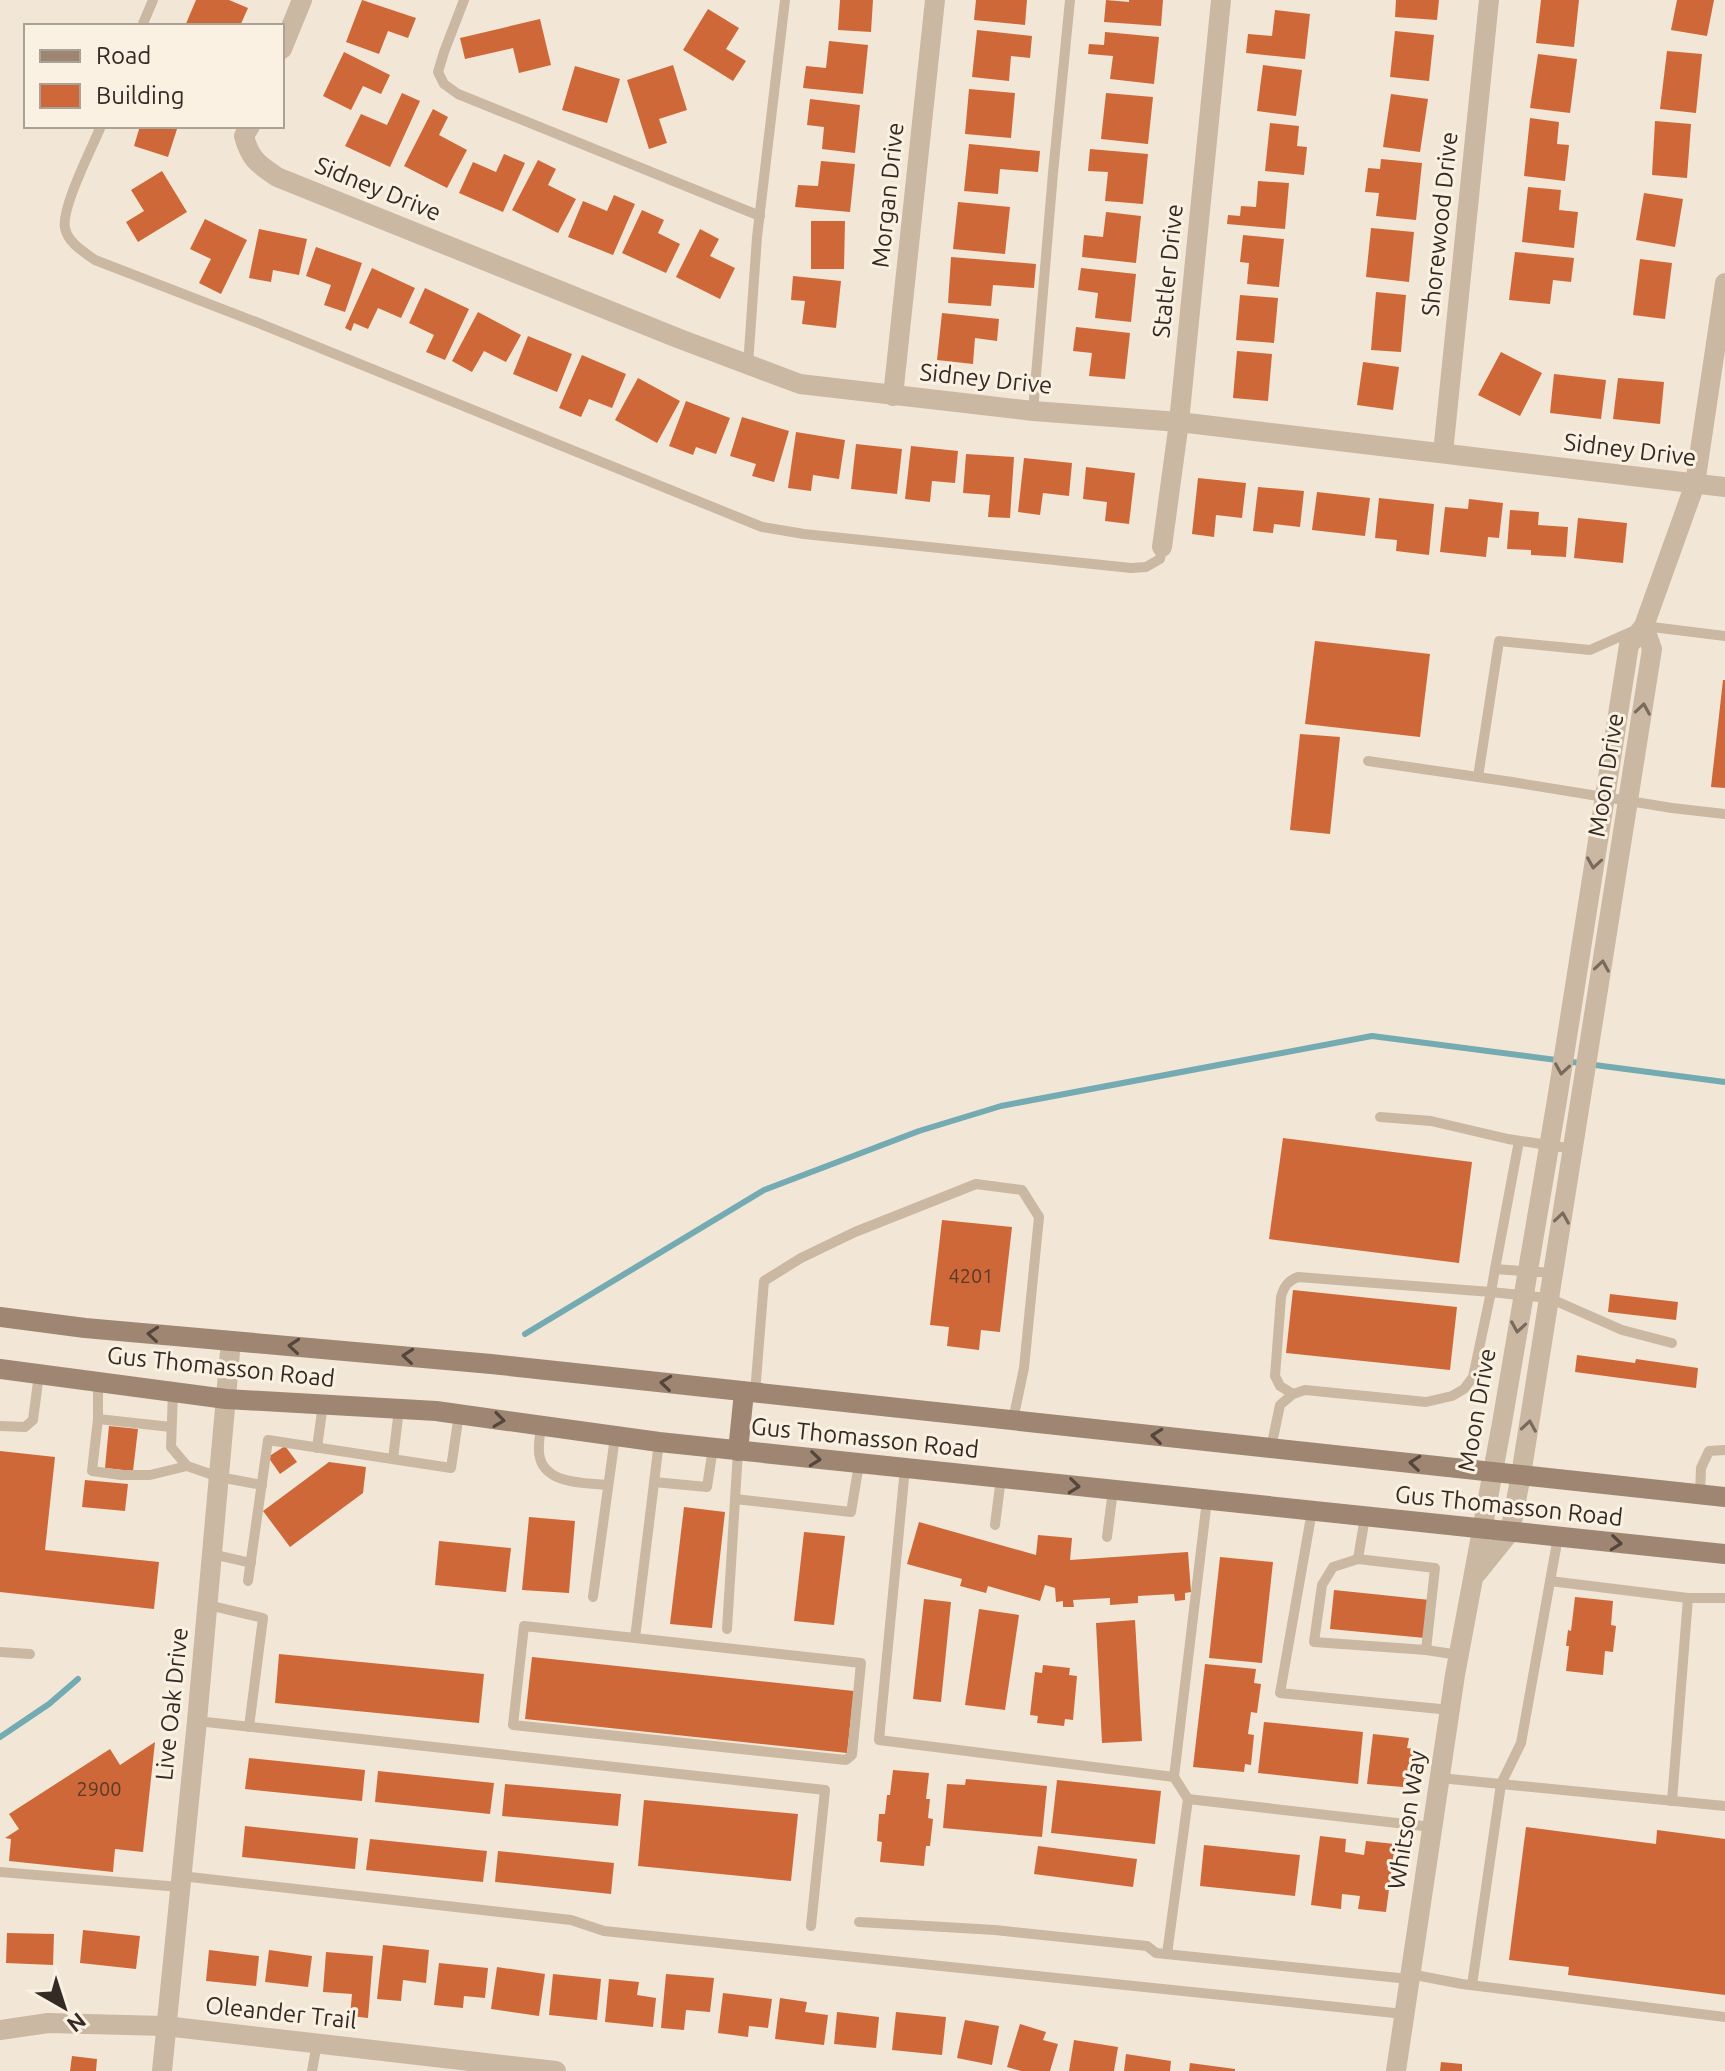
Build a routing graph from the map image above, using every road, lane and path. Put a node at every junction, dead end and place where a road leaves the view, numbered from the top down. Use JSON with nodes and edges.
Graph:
{"nodes":[{"id":1,"x":153,"y":0,"type":"edge"},
{"id":2,"x":302,"y":0,"type":"edge"},
{"id":3,"x":464,"y":0,"type":"edge"},
{"id":4,"x":785,"y":0,"type":"edge"},
{"id":5,"x":935,"y":0,"type":"edge"},
{"id":6,"x":1070,"y":0,"type":"edge"},
{"id":7,"x":1221,"y":0,"type":"edge"},
{"id":8,"x":1489,"y":0,"type":"edge"},
{"id":9,"x":143,"y":24,"type":"edge"},
{"id":10,"x":284,"y":44,"type":"edge"},
{"id":11,"x":100,"y":128,"type":"edge"},
{"id":12,"x":249,"y":128,"type":"edge"},
{"id":13,"x":760,"y":216,"type":"junction"},
{"id":14,"x":1725,"y":283,"type":"edge"},
{"id":15,"x":748,"y":365,"type":"junction"},
{"id":16,"x":893,"y":396,"type":"junction"},
{"id":17,"x":1033,"y":411,"type":"junction"},
{"id":18,"x":1179,"y":422,"type":"junction"},
{"id":19,"x":1443,"y":453,"type":"junction"},
{"id":20,"x":1695,"y":484,"type":"junction"},
{"id":21,"x":1725,"y":487,"type":"edge"},
{"id":22,"x":1162,"y":547,"type":"joint"},
{"id":23,"x":1644,"y":626,"type":"junction"},
{"id":24,"x":1725,"y":636,"type":"edge"},
{"id":25,"x":1368,"y":761,"type":"dead end"},
{"id":26,"x":1478,"y":777,"type":"junction"},
{"id":27,"x":1605,"y":796,"type":"junction"},
{"id":28,"x":1628,"y":801,"type":"junction"},
{"id":29,"x":1725,"y":814,"type":"edge"},
{"id":30,"x":1380,"y":1117,"type":"dead end"},
{"id":31,"x":1519,"y":1141,"type":"junction"},
{"id":32,"x":1549,"y":1146,"type":"junction"},
{"id":33,"x":1574,"y":1149,"type":"junction"},
{"id":34,"x":1495,"y":1269,"type":"junction"},
{"id":35,"x":1528,"y":1272,"type":"junction"},
{"id":36,"x":1553,"y":1273,"type":"junction"},
{"id":37,"x":1491,"y":1292,"type":"junction"},
{"id":38,"x":1524,"y":1295,"type":"junction"},
{"id":39,"x":1549,"y":1298,"type":"junction"},
{"id":40,"x":0,"y":1317,"type":"edge"},
{"id":41,"x":231,"y":1341,"type":"junction"},
{"id":42,"x":1672,"y":1343,"type":"dead end"},
{"id":43,"x":0,"y":1369,"type":"edge"},
{"id":44,"x":39,"y":1374,"type":"junction"},
{"id":45,"x":98,"y":1381,"type":"junction"},
{"id":46,"x":173,"y":1392,"type":"junction"},
{"id":47,"x":749,"y":1392,"type":"junction"},
{"id":48,"x":1293,"y":1394,"type":"junction"},
{"id":49,"x":226,"y":1399,"type":"junction"},
{"id":50,"x":323,"y":1404,"type":"junction"},
{"id":51,"x":399,"y":1409,"type":"junction"},
{"id":52,"x":459,"y":1414,"type":"junction"},
{"id":53,"x":98,"y":1419,"type":"junction"},
{"id":54,"x":1013,"y":1420,"type":"junction"},
{"id":55,"x":0,"y":1426,"type":"edge"},
{"id":56,"x":541,"y":1426,"type":"junction"},
{"id":57,"x":171,"y":1427,"type":"junction"},
{"id":58,"x":615,"y":1437,"type":"junction"},
{"id":59,"x":659,"y":1442,"type":"junction"},
{"id":60,"x":317,"y":1448,"type":"junction"},
{"id":61,"x":713,"y":1448,"type":"junction"},
{"id":62,"x":1271,"y":1448,"type":"junction"},
{"id":63,"x":1725,"y":1450,"type":"edge"},
{"id":64,"x":738,"y":1451,"type":"junction"},
{"id":65,"x":393,"y":1459,"type":"junction"},
{"id":66,"x":859,"y":1464,"type":"junction"},
{"id":67,"x":187,"y":1466,"type":"junction"},
{"id":68,"x":905,"y":1468,"type":"junction"},
{"id":69,"x":1493,"y":1472,"type":"junction"},
{"id":70,"x":1521,"y":1475,"type":"junction"},
{"id":71,"x":219,"y":1477,"type":"junction"},
{"id":72,"x":1001,"y":1478,"type":"junction"},
{"id":73,"x":654,"y":1482,"type":"junction"},
{"id":74,"x":262,"y":1485,"type":"junction"},
{"id":75,"x":608,"y":1485,"type":"junction"},
{"id":76,"x":1113,"y":1490,"type":"junction"},
{"id":77,"x":1700,"y":1494,"type":"junction"},
{"id":78,"x":1725,"y":1497,"type":"edge"},
{"id":79,"x":735,"y":1499,"type":"junction"},
{"id":80,"x":1207,"y":1500,"type":"junction"},
{"id":81,"x":1312,"y":1511,"type":"junction"},
{"id":82,"x":1365,"y":1517,"type":"junction"},
{"id":83,"x":995,"y":1525,"type":"dead end"},
{"id":84,"x":1482,"y":1529,"type":"junction"},
{"id":85,"x":1510,"y":1532,"type":"junction"},
{"id":86,"x":1107,"y":1537,"type":"dead end"},
{"id":87,"x":1558,"y":1537,"type":"junction"},
{"id":88,"x":212,"y":1554,"type":"junction"},
{"id":89,"x":1725,"y":1554,"type":"edge"},
{"id":90,"x":1358,"y":1559,"type":"junction"},
{"id":91,"x":251,"y":1563,"type":"junction"},
{"id":92,"x":1474,"y":1576,"type":"junction"},
{"id":93,"x":248,"y":1581,"type":"dead end"},
{"id":94,"x":1550,"y":1581,"type":"junction"},
{"id":95,"x":593,"y":1597,"type":"dead end"},
{"id":96,"x":1688,"y":1598,"type":"junction"},
{"id":97,"x":1725,"y":1598,"type":"edge"},
{"id":98,"x":208,"y":1605,"type":"junction"},
{"id":99,"x":727,"y":1629,"type":"dead end"},
{"id":100,"x":635,"y":1638,"type":"junction"},
{"id":101,"x":1426,"y":1650,"type":"junction"},
{"id":102,"x":0,"y":1652,"type":"edge"},
{"id":103,"x":30,"y":1654,"type":"dead end"},
{"id":104,"x":1459,"y":1655,"type":"junction"},
{"id":105,"x":1450,"y":1710,"type":"junction"},
{"id":106,"x":197,"y":1721,"type":"junction"},
{"id":107,"x":249,"y":1727,"type":"junction"},
{"id":108,"x":1174,"y":1777,"type":"junction"},
{"id":109,"x":1440,"y":1778,"type":"junction"},
{"id":110,"x":1501,"y":1784,"type":"junction"},
{"id":111,"x":1188,"y":1799,"type":"junction"},
{"id":112,"x":1672,"y":1801,"type":"junction"},
{"id":113,"x":1725,"y":1806,"type":"edge"},
{"id":114,"x":1432,"y":1827,"type":"junction"},
{"id":115,"x":0,"y":1872,"type":"edge"},
{"id":116,"x":180,"y":1882,"type":"junction"},
{"id":117,"x":859,"y":1922,"type":"dead end"},
{"id":118,"x":811,"y":1926,"type":"dead end"},
{"id":119,"x":1167,"y":1954,"type":"junction"},
{"id":120,"x":1410,"y":1977,"type":"junction"},
{"id":121,"x":1472,"y":1985,"type":"junction"},
{"id":122,"x":1404,"y":2014,"type":"junction"},
{"id":123,"x":1725,"y":2017,"type":"edge"},
{"id":124,"x":165,"y":2026,"type":"junction"},
{"id":125,"x":0,"y":2030,"type":"edge"},
{"id":126,"x":317,"y":2043,"type":"junction"},
{"id":127,"x":162,"y":2071,"type":"edge"},
{"id":128,"x":312,"y":2071,"type":"edge"},
{"id":129,"x":556,"y":2071,"type":"edge"},
{"id":130,"x":1396,"y":2071,"type":"edge"}],
"edges":[{"from":1,"to":9,"type":"lane"},
{"from":2,"to":10,"type":"street"},
{"from":3,"to":13,"type":"lane"},
{"from":4,"to":13,"type":"lane"},
{"from":5,"to":16,"type":"street","name":"Morgan Drive"},
{"from":6,"to":17,"type":"lane"},
{"from":7,"to":18,"type":"street","name":"Statler Drive"},
{"from":8,"to":19,"type":"street","name":"Shorewood Drive"},
{"from":11,"to":22,"type":"lane"},
{"from":12,"to":15,"type":"street","name":"Sidney Drive"},
{"from":13,"to":15,"type":"lane"},
{"from":14,"to":20,"type":"street","name":"Moon Drive"},
{"from":15,"to":16,"type":"street","name":"Sidney Drive"},
{"from":16,"to":17,"type":"street","name":"Sidney Drive"},
{"from":17,"to":18,"type":"street","name":"Sidney Drive"},
{"from":18,"to":19,"type":"street","name":"Sidney Drive"},
{"from":18,"to":22,"type":"street","name":"Statler Drive"},
{"from":19,"to":20,"type":"street","name":"Sidney Drive"},
{"from":20,"to":21,"type":"street","name":"Sidney Drive"},
{"from":20,"to":23,"type":"street","name":"Moon Drive"},
{"from":23,"to":24,"type":"lane"},
{"from":23,"to":26,"type":"lane"},
{"from":23,"to":27,"type":"street","name":"Moon Drive"},
{"from":28,"to":23,"type":"street","name":"Moon Drive","one_way":true},
{"from":25,"to":26,"type":"lane"},
{"from":26,"to":27,"type":"lane"},
{"from":27,"to":28,"type":"lane"},
{"from":27,"to":32,"type":"street","name":"Moon Drive","one_way":true},
{"from":28,"to":29,"type":"lane"},
{"from":33,"to":28,"type":"street","name":"Moon Drive","one_way":true},
{"from":30,"to":31,"type":"lane"},
{"from":31,"to":32,"type":"lane"},
{"from":31,"to":34,"type":"lane"},
{"from":32,"to":33,"type":"lane"},
{"from":32,"to":35,"type":"street","name":"Moon Drive"},
{"from":36,"to":33,"type":"street","name":"Moon Drive","one_way":true},
{"from":34,"to":35,"type":"lane"},
{"from":34,"to":37,"type":"lane"},
{"from":35,"to":36,"type":"lane"},
{"from":35,"to":38,"type":"street","name":"Moon Drive"},
{"from":36,"to":39,"type":"street","name":"Moon Drive"},
{"from":37,"to":38,"type":"lane"},
{"from":37,"to":48,"type":"lane"},
{"from":37,"to":48,"type":"lane"},
{"from":38,"to":39,"type":"lane"},
{"from":38,"to":69,"type":"street","name":"Moon Drive","one_way":true},
{"from":39,"to":42,"type":"lane"},
{"from":70,"to":39,"type":"street","name":"Moon Drive","one_way":true},
{"from":41,"to":40,"type":"main road","name":"Gus Thomasson Road","one_way":true},
{"from":47,"to":41,"type":"main road","name":"Gus Thomasson Road","one_way":true},
{"from":41,"to":49,"type":"street","name":"Live Oak Drive"},
{"from":43,"to":44,"type":"main road","name":"Gus Thomasson Road"},
{"from":44,"to":45,"type":"main road","name":"Gus Thomasson Road"},
{"from":44,"to":55,"type":"lane"},
{"from":45,"to":46,"type":"main road","name":"Gus Thomasson Road"},
{"from":45,"to":53,"type":"lane"},
{"from":46,"to":49,"type":"main road","name":"Gus Thomasson Road"},
{"from":46,"to":57,"type":"lane"},
{"from":47,"to":54,"type":"main road","name":"Gus Thomasson Road"},
{"from":47,"to":54,"type":"lane"},
{"from":47,"to":64,"type":"main road"},
{"from":48,"to":62,"type":"lane"},
{"from":49,"to":50,"type":"main road","name":"Gus Thomasson Road"},
{"from":49,"to":71,"type":"street","name":"Live Oak Drive"},
{"from":50,"to":51,"type":"main road","name":"Gus Thomasson Road"},
{"from":50,"to":60,"type":"lane"},
{"from":51,"to":52,"type":"main road","name":"Gus Thomasson Road"},
{"from":51,"to":65,"type":"lane"},
{"from":52,"to":56,"type":"main road","name":"Gus Thomasson Road","one_way":true},
{"from":52,"to":65,"type":"lane"},
{"from":53,"to":57,"type":"lane"},
{"from":53,"to":67,"type":"lane"},
{"from":62,"to":54,"type":"main road","name":"Gus Thomasson Road","one_way":true},
{"from":56,"to":58,"type":"main road","name":"Gus Thomasson Road"},
{"from":56,"to":75,"type":"lane"},
{"from":57,"to":67,"type":"lane"},
{"from":58,"to":59,"type":"main road","name":"Gus Thomasson Road"},
{"from":58,"to":75,"type":"lane"},
{"from":59,"to":61,"type":"main road","name":"Gus Thomasson Road"},
{"from":59,"to":73,"type":"lane"},
{"from":60,"to":65,"type":"lane"},
{"from":60,"to":74,"type":"lane"},
{"from":61,"to":64,"type":"main road","name":"Gus Thomasson Road"},
{"from":61,"to":73,"type":"lane"},
{"from":69,"to":62,"type":"main road","name":"Gus Thomasson Road","one_way":true},
{"from":63,"to":77,"type":"lane"},
{"from":64,"to":66,"type":"main road","name":"Gus Thomasson Road","one_way":true},
{"from":64,"to":79,"type":"lane"},
{"from":66,"to":68,"type":"main road","name":"Gus Thomasson Road"},
{"from":66,"to":79,"type":"lane"},
{"from":67,"to":71,"type":"lane"},
{"from":68,"to":72,"type":"main road","name":"Gus Thomasson Road"},
{"from":68,"to":108,"type":"lane"},
{"from":69,"to":70,"type":"main road","name":"Gus Thomasson Road"},
{"from":69,"to":84,"type":"street","name":"Moon Drive"},
{"from":70,"to":77,"type":"main road","name":"Gus Thomasson Road"},
{"from":70,"to":85,"type":"street","name":"Moon Drive"},
{"from":71,"to":74,"type":"lane"},
{"from":71,"to":88,"type":"street","name":"Live Oak Drive"},
{"from":72,"to":76,"type":"main road","name":"Gus Thomasson Road","one_way":true},
{"from":72,"to":83,"type":"lane"},
{"from":73,"to":100,"type":"lane"},
{"from":74,"to":91,"type":"lane"},
{"from":75,"to":95,"type":"lane"},
{"from":76,"to":80,"type":"main road","name":"Gus Thomasson Road"},
{"from":76,"to":86,"type":"lane"},
{"from":77,"to":78,"type":"main road","name":"Gus Thomasson Road"},
{"from":79,"to":99,"type":"lane"},
{"from":80,"to":81,"type":"main road","name":"Gus Thomasson Road"},
{"from":80,"to":108,"type":"lane"},
{"from":81,"to":82,"type":"main road","name":"Gus Thomasson Road"},
{"from":81,"to":105,"type":"lane"},
{"from":82,"to":84,"type":"main road","name":"Gus Thomasson Road"},
{"from":82,"to":90,"type":"lane"},
{"from":84,"to":85,"type":"main road","name":"Gus Thomasson Road"},
{"from":84,"to":92,"type":"street","name":"Moon Drive"},
{"from":85,"to":87,"type":"main road","name":"Gus Thomasson Road"},
{"from":85,"to":92,"type":"street","name":"Moon Drive"},
{"from":87,"to":89,"type":"main road","name":"Gus Thomasson Road","one_way":true},
{"from":87,"to":94,"type":"lane"},
{"from":88,"to":91,"type":"lane"},
{"from":88,"to":98,"type":"street","name":"Live Oak Drive"},
{"from":90,"to":101,"type":"lane"},
{"from":90,"to":101,"type":"lane"},
{"from":91,"to":93,"type":"lane"},
{"from":92,"to":104,"type":"street","name":"Whitson Way"},
{"from":94,"to":96,"type":"lane"},
{"from":94,"to":110,"type":"lane"},
{"from":96,"to":97,"type":"lane"},
{"from":96,"to":112,"type":"lane"},
{"from":98,"to":106,"type":"street","name":"Live Oak Drive"},
{"from":98,"to":107,"type":"lane"},
{"from":100,"to":100,"type":"lane"},
{"from":101,"to":104,"type":"lane"},
{"from":102,"to":103,"type":"lane"},
{"from":104,"to":105,"type":"street","name":"Whitson Way"},
{"from":105,"to":109,"type":"street","name":"Whitson Way"},
{"from":106,"to":107,"type":"lane"},
{"from":106,"to":116,"type":"street","name":"Live Oak Drive"},
{"from":107,"to":118,"type":"lane"},
{"from":108,"to":111,"type":"lane"},
{"from":109,"to":110,"type":"lane"},
{"from":109,"to":114,"type":"street","name":"Whitson Way"},
{"from":110,"to":112,"type":"lane"},
{"from":110,"to":121,"type":"lane"},
{"from":111,"to":114,"type":"lane"},
{"from":111,"to":119,"type":"lane"},
{"from":112,"to":113,"type":"lane"},
{"from":114,"to":120,"type":"street","name":"Whitson Way"},
{"from":115,"to":116,"type":"lane"},
{"from":116,"to":122,"type":"lane"},
{"from":116,"to":124,"type":"street","name":"Live Oak Drive"},
{"from":117,"to":119,"type":"lane"},
{"from":119,"to":120,"type":"lane"},
{"from":120,"to":121,"type":"lane"},
{"from":120,"to":122,"type":"street","name":"Whitson Way"},
{"from":121,"to":123,"type":"lane"},
{"from":122,"to":130,"type":"street","name":"Whitson Way"},
{"from":124,"to":125,"type":"street","name":"Oleander Trail"},
{"from":124,"to":126,"type":"street","name":"Oleander Trail"},
{"from":124,"to":127,"type":"street","name":"Live Oak Drive"},
{"from":126,"to":128,"type":"lane"},
{"from":126,"to":129,"type":"street","name":"Oleander Trail"}]}
